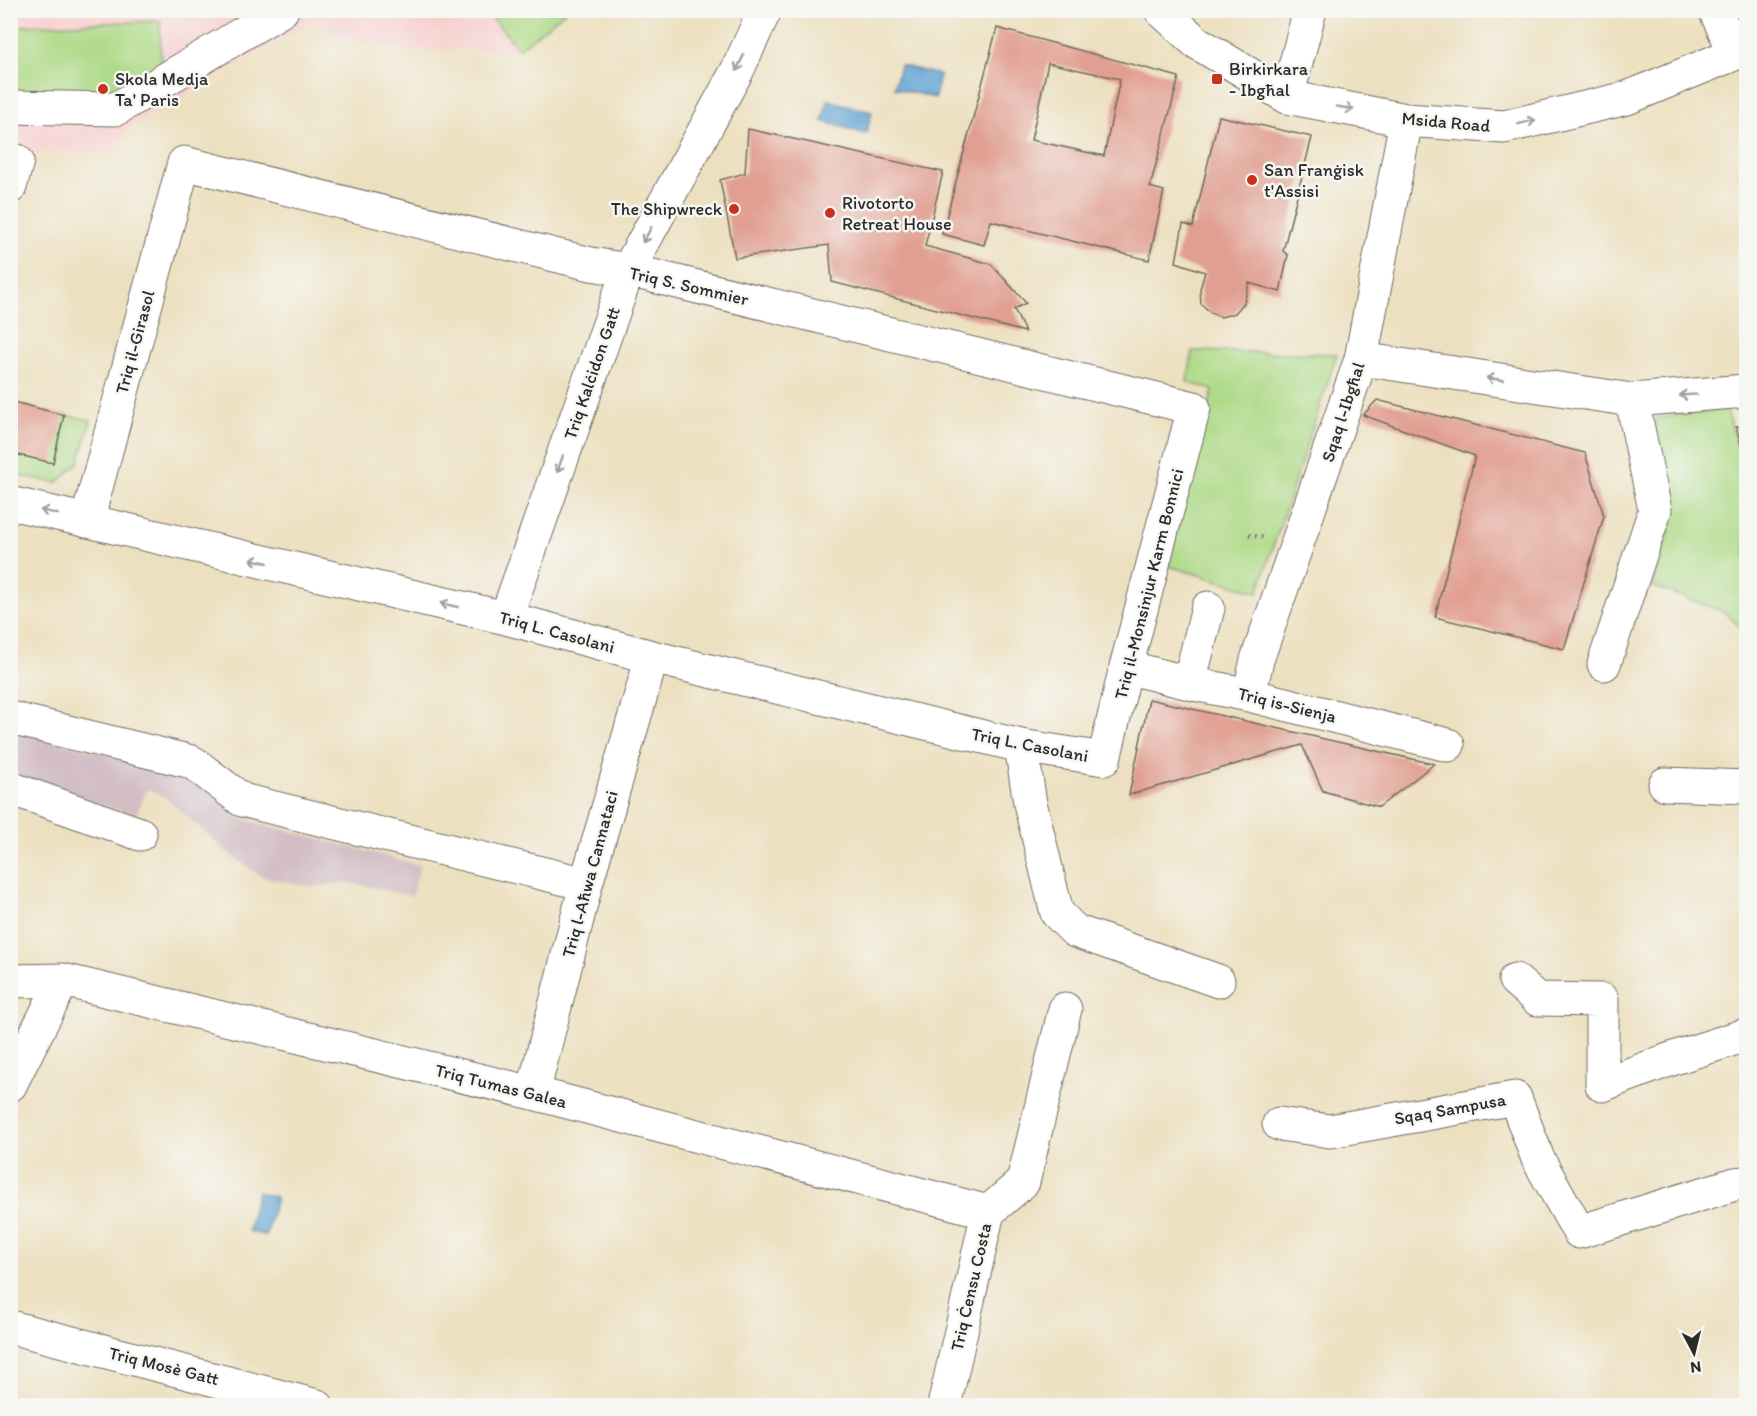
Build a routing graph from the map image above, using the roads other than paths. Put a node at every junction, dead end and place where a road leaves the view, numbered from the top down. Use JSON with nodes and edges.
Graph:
{"nodes":[{"id":1,"x":282,"y":10,"type":"edge"},
{"id":2,"x":765,"y":10,"type":"edge"},
{"id":3,"x":1161,"y":10,"type":"edge"},
{"id":4,"x":1310,"y":10,"type":"edge"},
{"id":5,"x":1715,"y":10,"type":"edge"},
{"id":6,"x":1741,"y":51,"type":"edge"},
{"id":7,"x":1287,"y":97,"type":"junction"},
{"id":8,"x":10,"y":107,"type":"edge"},
{"id":9,"x":1406,"y":120,"type":"junction"},
{"id":10,"x":184,"y":163,"type":"joint"},
{"id":11,"x":628,"y":270,"type":"junction"},
{"id":12,"x":1361,"y":359,"type":"junction"},
{"id":13,"x":1746,"y":391,"type":"edge"},
{"id":14,"x":1632,"y":400,"type":"junction"},
{"id":15,"x":1194,"y":408,"type":"joint"},
{"id":16,"x":10,"y":503,"type":"edge"},
{"id":17,"x":87,"y":521,"type":"junction"},
{"id":18,"x":1208,"y":608,"type":"dead end"},
{"id":19,"x":506,"y":618,"type":"junction"},
{"id":20,"x":652,"y":657,"type":"junction"},
{"id":21,"x":1604,"y":664,"type":"dead end"},
{"id":22,"x":1126,"y":667,"type":"junction"},
{"id":23,"x":1189,"y":683,"type":"junction"},
{"id":24,"x":1249,"y":695,"type":"junction"},
{"id":25,"x":10,"y":718,"type":"edge"},
{"id":26,"x":1448,"y":745,"type":"dead end"},
{"id":27,"x":1021,"y":746,"type":"junction"},
{"id":28,"x":1104,"y":759,"type":"joint"},
{"id":29,"x":1665,"y":784,"type":"dead end"},
{"id":30,"x":1746,"y":787,"type":"edge"},
{"id":31,"x":10,"y":788,"type":"edge"},
{"id":32,"x":140,"y":834,"type":"dead end"},
{"id":33,"x":586,"y":884,"type":"junction"},
{"id":34,"x":63,"y":980,"type":"junction"},
{"id":35,"x":1515,"y":980,"type":"dead end"},
{"id":36,"x":10,"y":981,"type":"edge"},
{"id":37,"x":1218,"y":981,"type":"dead end"},
{"id":38,"x":1065,"y":1009,"type":"dead end"},
{"id":39,"x":1746,"y":1035,"type":"edge"},
{"id":40,"x":10,"y":1085,"type":"edge"},
{"id":41,"x":533,"y":1093,"type":"junction"},
{"id":42,"x":1279,"y":1124,"type":"dead end"},
{"id":43,"x":1746,"y":1183,"type":"edge"},
{"id":44,"x":988,"y":1212,"type":"junction"},
{"id":45,"x":10,"y":1327,"type":"edge"},
{"id":46,"x":317,"y":1406,"type":"edge"},
{"id":47,"x":944,"y":1406,"type":"edge"}],
"edges":[{"from":1,"to":8,"type":"street"},
{"from":2,"to":11,"type":"street","name":"Triq Kalċidon Gatt","one_way":true},
{"from":3,"to":7,"type":"street","name":"Msida Road"},
{"from":4,"to":7,"type":"street"},
{"from":5,"to":6,"type":"street"},
{"from":9,"to":6,"type":"street","name":"Msida Road","one_way":true},
{"from":7,"to":9,"type":"street","name":"Msida Road","one_way":true},
{"from":9,"to":12,"type":"street","name":"Sqaq l-Ibgħal"},
{"from":10,"to":11,"type":"street","name":"Triq S. Sommier"},
{"from":10,"to":17,"type":"street","name":"Triq il-Girasol"},
{"from":11,"to":15,"type":"street","name":"Triq S. Sommier"},
{"from":11,"to":19,"type":"street","name":"Triq Kalċidon Gatt","one_way":true},
{"from":14,"to":12,"type":"street","one_way":true},
{"from":12,"to":24,"type":"street","name":"Sqaq l-Ibgħal"},
{"from":13,"to":14,"type":"street","one_way":true},
{"from":14,"to":21,"type":"street"},
{"from":15,"to":22,"type":"street","name":"Triq il-Monsinjur Karm Bonnici"},
{"from":17,"to":16,"type":"street","name":"Triq L. Casolani","one_way":true},
{"from":19,"to":17,"type":"street","name":"Triq L. Casolani","one_way":true},
{"from":18,"to":23,"type":"street"},
{"from":19,"to":20,"type":"street","name":"Triq L. Casolani"},
{"from":20,"to":27,"type":"street","name":"Triq L. Casolani"},
{"from":20,"to":33,"type":"street","name":"Triq l-Aħwa Cannataci"},
{"from":22,"to":23,"type":"street","name":"Triq is-Sienja"},
{"from":22,"to":28,"type":"street","name":"Triq il-Monsinjur Karm Bonnici"},
{"from":23,"to":24,"type":"street","name":"Triq is-Sienja"},
{"from":24,"to":26,"type":"street","name":"Triq is-Sienja"},
{"from":25,"to":33,"type":"street"},
{"from":27,"to":28,"type":"street","name":"Triq L. Casolani"},
{"from":27,"to":37,"type":"street"},
{"from":29,"to":30,"type":"street"},
{"from":31,"to":32,"type":"street"},
{"from":33,"to":41,"type":"street","name":"Triq l-Aħwa Cannataci"},
{"from":34,"to":36,"type":"street","name":"Triq Tumas Galea"},
{"from":34,"to":40,"type":"street"},
{"from":34,"to":41,"type":"street","name":"Triq Tumas Galea"},
{"from":35,"to":39,"type":"street"},
{"from":38,"to":44,"type":"street","name":"Triq Ċensu Costa"},
{"from":41,"to":44,"type":"street","name":"Triq Tumas Galea"},
{"from":42,"to":43,"type":"street","name":"Sqaq Sampusa"},
{"from":44,"to":47,"type":"street","name":"Triq Ċensu Costa"},
{"from":45,"to":46,"type":"street","name":"Triq Mosè Gatt"}]}
